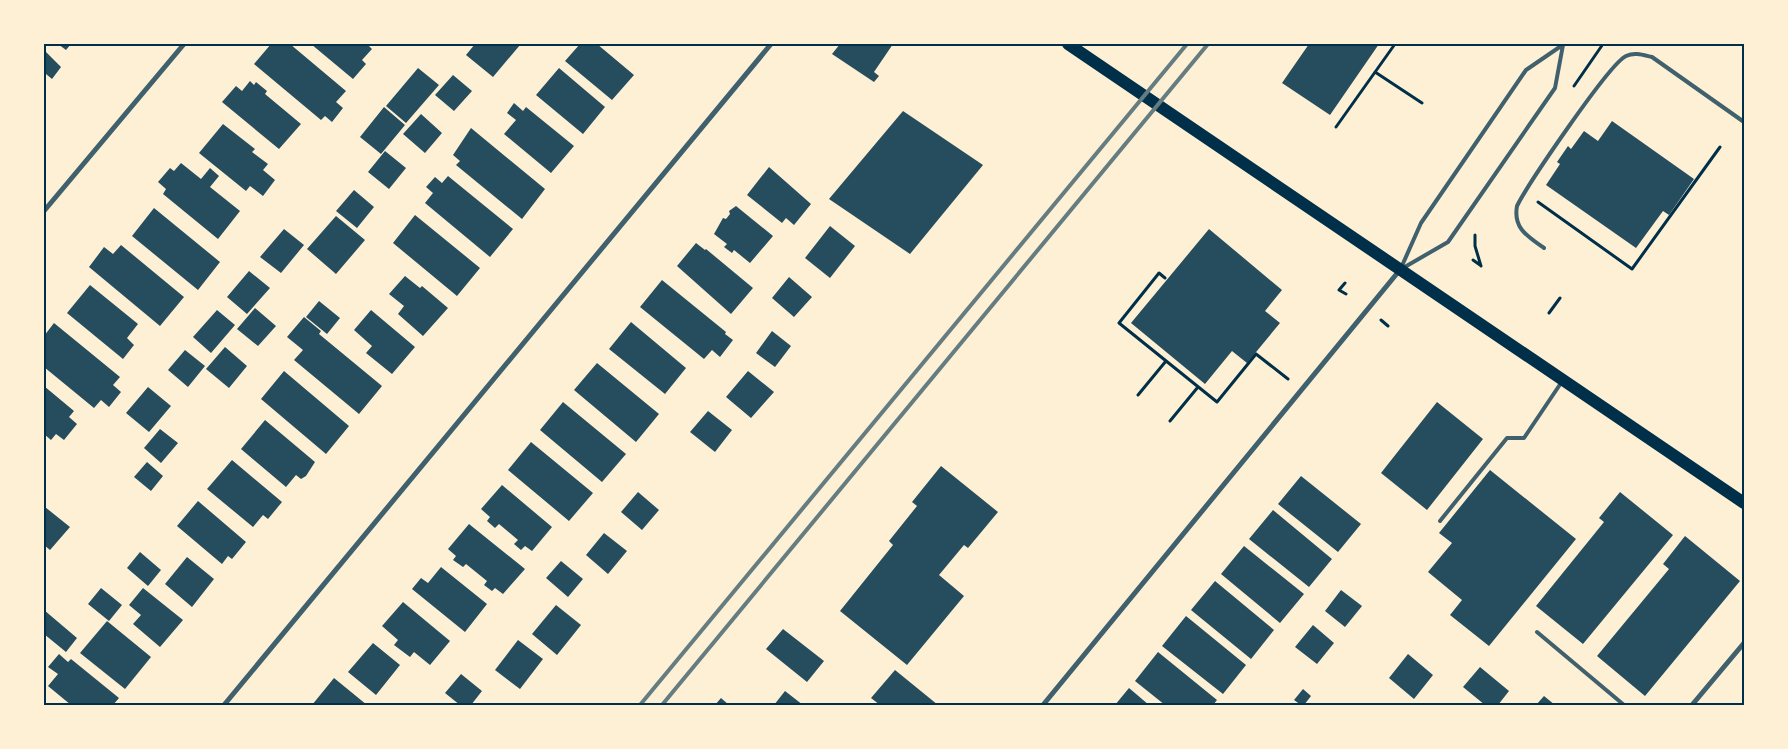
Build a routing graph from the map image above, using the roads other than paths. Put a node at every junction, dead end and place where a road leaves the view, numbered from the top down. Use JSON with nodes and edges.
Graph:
{"nodes":[{"id":1,"x":184,"y":44,"type":"edge"},
{"id":2,"x":771,"y":44,"type":"edge"},
{"id":3,"x":1068,"y":44,"type":"edge"},
{"id":4,"x":1563,"y":44,"type":"edge"},
{"id":5,"x":1744,"y":122,"type":"edge"},
{"id":6,"x":44,"y":211,"type":"edge"},
{"id":7,"x":1544,"y":248,"type":"dead end"},
{"id":8,"x":1401,"y":269,"type":"junction"},
{"id":9,"x":1563,"y":380,"type":"junction"},
{"id":10,"x":1744,"y":503,"type":"edge"},
{"id":11,"x":1440,"y":521,"type":"dead end"},
{"id":12,"x":1537,"y":632,"type":"dead end"},
{"id":13,"x":1744,"y":643,"type":"edge"},
{"id":14,"x":224,"y":705,"type":"edge"},
{"id":15,"x":1043,"y":705,"type":"edge"},
{"id":16,"x":1624,"y":705,"type":"edge"},
{"id":17,"x":1692,"y":705,"type":"edge"}],
"edges":[{"from":1,"to":6,"type":"street"},
{"from":2,"to":14,"type":"street"},
{"from":3,"to":8,"type":"main road"},
{"from":4,"to":8,"type":"lane"},
{"from":4,"to":8,"type":"lane"},
{"from":5,"to":7,"type":"lane"},
{"from":8,"to":9,"type":"main road"},
{"from":8,"to":15,"type":"street"},
{"from":9,"to":10,"type":"main road"},
{"from":9,"to":11,"type":"lane"},
{"from":12,"to":16,"type":"lane"},
{"from":13,"to":17,"type":"street"}]}
